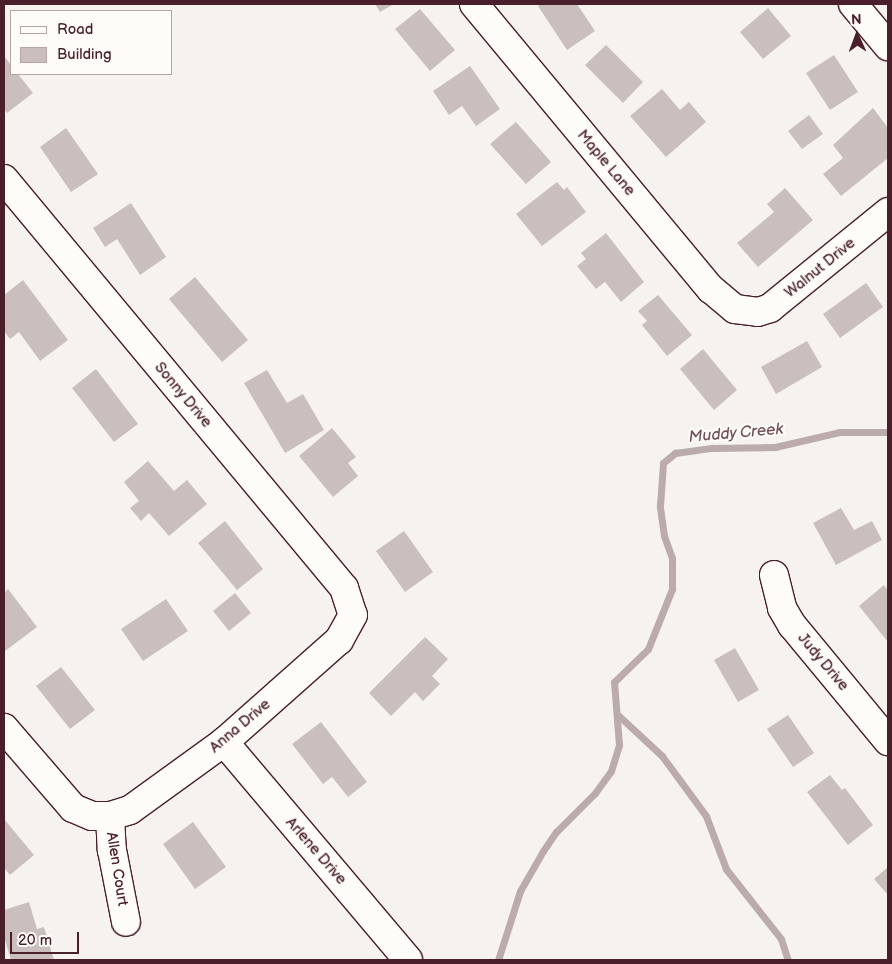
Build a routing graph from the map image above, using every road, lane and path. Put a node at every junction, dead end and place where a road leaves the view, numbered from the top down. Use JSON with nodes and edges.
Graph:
{"nodes":[{"id":1,"x":474,"y":4,"type":"edge"},
{"id":2,"x":853,"y":4,"type":"edge"},
{"id":3,"x":888,"y":46,"type":"edge"},
{"id":4,"x":4,"y":179,"type":"edge"},
{"id":5,"x":888,"y":212,"type":"edge"},
{"id":6,"x":746,"y":312,"type":"joint"},
{"id":7,"x":774,"y":575,"type":"dead end"},
{"id":8,"x":353,"y":615,"type":"joint"},
{"id":9,"x":4,"y":728,"type":"edge"},
{"id":10,"x":888,"y":740,"type":"edge"},
{"id":11,"x":224,"y":742,"type":"junction"},
{"id":12,"x":110,"y":816,"type":"junction"},
{"id":13,"x":126,"y":922,"type":"dead end"},
{"id":14,"x":408,"y":960,"type":"edge"}],
"edges":[{"from":1,"to":6,"type":"street","name":"Maple Lane"},
{"from":2,"to":3,"type":"street"},
{"from":4,"to":8,"type":"street","name":"Sonny Drive"},
{"from":5,"to":6,"type":"street","name":"Walnut Drive"},
{"from":7,"to":10,"type":"street","name":"Judy Drive"},
{"from":8,"to":11,"type":"street","name":"Anna Drive"},
{"from":9,"to":12,"type":"street"},
{"from":11,"to":12,"type":"street","name":"Anna Drive"},
{"from":11,"to":14,"type":"street","name":"Arlene Drive"},
{"from":12,"to":13,"type":"street","name":"Allen Court"}]}
